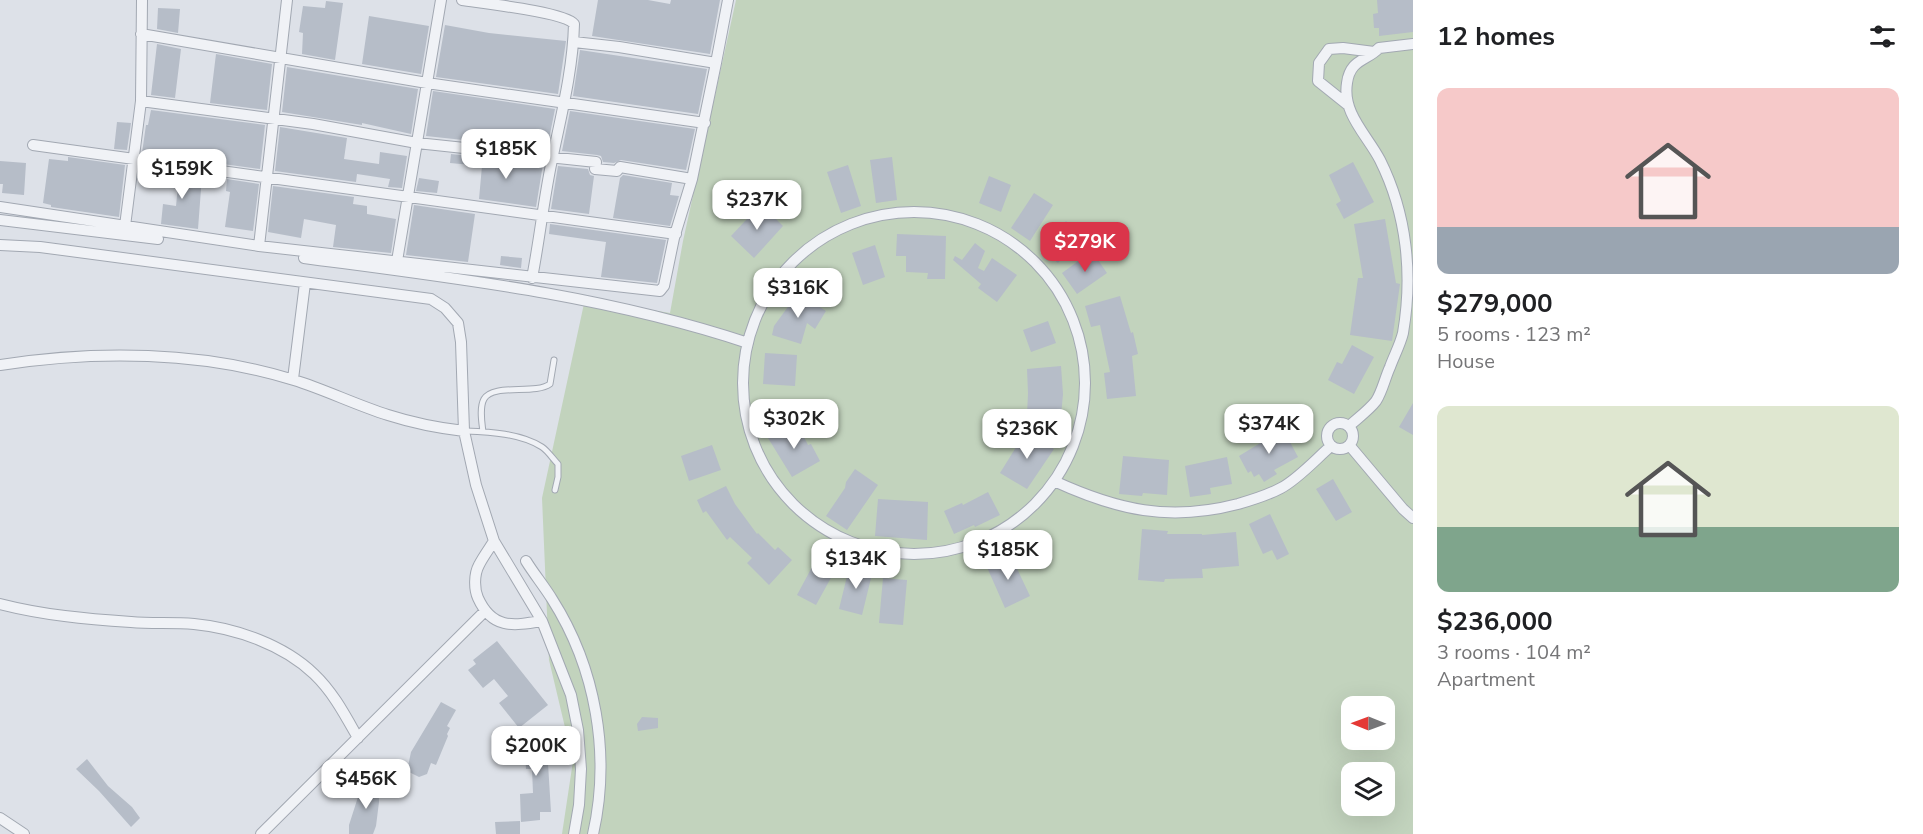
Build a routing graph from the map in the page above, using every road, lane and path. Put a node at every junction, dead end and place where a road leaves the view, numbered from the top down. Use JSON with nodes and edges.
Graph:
{"nodes":[{"id":1,"x":142,"y":0,"type":"edge"},
{"id":2,"x":287,"y":0,"type":"edge"},
{"id":3,"x":441,"y":0,"type":"edge"},
{"id":4,"x":462,"y":0,"type":"edge"},
{"id":5,"x":728,"y":0,"type":"edge"},
{"id":6,"x":141,"y":34,"type":"junction"},
{"id":7,"x":573,"y":42,"type":"junction"},
{"id":8,"x":1413,"y":44,"type":"edge"},
{"id":9,"x":1375,"y":52,"type":"junction"},
{"id":10,"x":281,"y":58,"type":"junction"},
{"id":11,"x":716,"y":63,"type":"junction"},
{"id":12,"x":427,"y":84,"type":"junction"},
{"id":13,"x":141,"y":101,"type":"junction"},
{"id":14,"x":564,"y":103,"type":"junction"},
{"id":15,"x":1348,"y":105,"type":"junction"},
{"id":16,"x":274,"y":118,"type":"junction"},
{"id":17,"x":705,"y":123,"type":"junction"},
{"id":18,"x":417,"y":143,"type":"junction"},
{"id":19,"x":33,"y":145,"type":"dead end"},
{"id":20,"x":552,"y":158,"type":"junction"},
{"id":21,"x":133,"y":159,"type":"junction"},
{"id":22,"x":267,"y":178,"type":"junction"},
{"id":23,"x":692,"y":179,"type":"junction"},
{"id":24,"x":408,"y":197,"type":"junction"},
{"id":25,"x":0,"y":207,"type":"edge"},
{"id":26,"x":544,"y":216,"type":"junction"},
{"id":27,"x":0,"y":220,"type":"edge"},
{"id":28,"x":125,"y":226,"type":"junction"},
{"id":29,"x":676,"y":234,"type":"junction"},
{"id":30,"x":0,"y":245,"type":"edge"},
{"id":31,"x":259,"y":246,"type":"junction"},
{"id":32,"x":397,"y":261,"type":"junction"},
{"id":33,"x":532,"y":278,"type":"junction"},
{"id":34,"x":305,"y":283,"type":"junction"},
{"id":35,"x":748,"y":343,"type":"junction"},
{"id":36,"x":554,"y":360,"type":"dead end"},
{"id":37,"x":0,"y":365,"type":"edge"},
{"id":38,"x":293,"y":380,"type":"junction"},
{"id":39,"x":1349,"y":426,"type":"junction"},
{"id":40,"x":464,"y":431,"type":"junction"},
{"id":41,"x":483,"y":432,"type":"junction"},
{"id":42,"x":1331,"y":446,"type":"junction"},
{"id":43,"x":1350,"y":446,"type":"junction"},
{"id":44,"x":1054,"y":481,"type":"junction"},
{"id":45,"x":555,"y":490,"type":"dead end"},
{"id":46,"x":1413,"y":518,"type":"edge"},
{"id":47,"x":494,"y":541,"type":"junction"},
{"id":48,"x":526,"y":561,"type":"dead end"},
{"id":49,"x":0,"y":604,"type":"edge"},
{"id":50,"x":484,"y":612,"type":"junction"},
{"id":51,"x":542,"y":621,"type":"junction"},
{"id":52,"x":358,"y":738,"type":"junction"},
{"id":53,"x":0,"y":818,"type":"edge"},
{"id":54,"x":24,"y":834,"type":"edge"},
{"id":55,"x":261,"y":834,"type":"edge"},
{"id":56,"x":574,"y":834,"type":"edge"},
{"id":57,"x":593,"y":834,"type":"edge"}],
"edges":[{"from":1,"to":6,"type":"street"},
{"from":2,"to":10,"type":"street"},
{"from":3,"to":12,"type":"street"},
{"from":4,"to":7,"type":"street"},
{"from":5,"to":11,"type":"street"},
{"from":6,"to":10,"type":"street"},
{"from":6,"to":13,"type":"street"},
{"from":7,"to":11,"type":"street"},
{"from":7,"to":14,"type":"street"},
{"from":8,"to":9,"type":"street"},
{"from":9,"to":15,"type":"street"},
{"from":9,"to":15,"type":"street"},
{"from":10,"to":12,"type":"street"},
{"from":10,"to":16,"type":"street"},
{"from":11,"to":17,"type":"street"},
{"from":12,"to":14,"type":"street"},
{"from":12,"to":18,"type":"street"},
{"from":13,"to":16,"type":"street"},
{"from":13,"to":21,"type":"street"},
{"from":14,"to":17,"type":"street"},
{"from":14,"to":20,"type":"street"},
{"from":15,"to":39,"type":"street"},
{"from":16,"to":18,"type":"street"},
{"from":16,"to":22,"type":"street"},
{"from":17,"to":23,"type":"street"},
{"from":18,"to":20,"type":"street"},
{"from":18,"to":24,"type":"street"},
{"from":19,"to":21,"type":"street"},
{"from":20,"to":23,"type":"street"},
{"from":20,"to":26,"type":"street"},
{"from":21,"to":22,"type":"street"},
{"from":21,"to":28,"type":"street"},
{"from":22,"to":24,"type":"street"},
{"from":22,"to":31,"type":"street"},
{"from":23,"to":29,"type":"street"},
{"from":24,"to":26,"type":"street"},
{"from":24,"to":32,"type":"street"},
{"from":25,"to":28,"type":"street"},
{"from":26,"to":29,"type":"street"},
{"from":26,"to":33,"type":"street"},
{"from":27,"to":35,"type":"street"},
{"from":28,"to":31,"type":"street"},
{"from":29,"to":33,"type":"street"},
{"from":30,"to":34,"type":"street"},
{"from":31,"to":32,"type":"street"},
{"from":32,"to":33,"type":"street"},
{"from":34,"to":38,"type":"street"},
{"from":34,"to":40,"type":"street"},
{"from":35,"to":44,"type":"street"},
{"from":35,"to":44,"type":"street"},
{"from":36,"to":41,"type":"lane"},
{"from":37,"to":38,"type":"street"},
{"from":38,"to":40,"type":"street"},
{"from":39,"to":42,"type":"street"},
{"from":39,"to":43,"type":"street"},
{"from":40,"to":41,"type":"lane"},
{"from":40,"to":47,"type":"street"},
{"from":41,"to":45,"type":"lane"},
{"from":42,"to":43,"type":"street"},
{"from":42,"to":44,"type":"street"},
{"from":43,"to":46,"type":"street"},
{"from":47,"to":50,"type":"street"},
{"from":47,"to":51,"type":"street"},
{"from":48,"to":57,"type":"street"},
{"from":49,"to":52,"type":"street"},
{"from":50,"to":51,"type":"street"},
{"from":50,"to":52,"type":"street"},
{"from":51,"to":56,"type":"street"},
{"from":52,"to":55,"type":"street"},
{"from":53,"to":54,"type":"street"}]}
